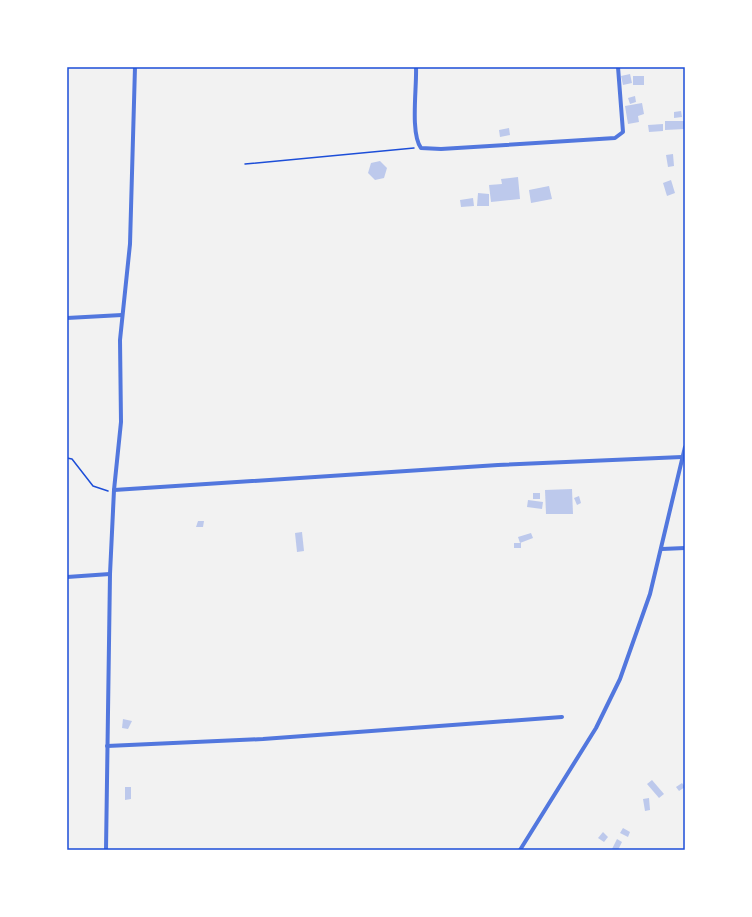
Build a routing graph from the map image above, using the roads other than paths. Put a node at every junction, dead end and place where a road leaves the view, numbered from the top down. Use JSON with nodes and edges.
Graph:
{"nodes":[{"id":1,"x":135,"y":67,"type":"edge"},
{"id":2,"x":416,"y":67,"type":"edge"},
{"id":3,"x":618,"y":67,"type":"edge"},
{"id":4,"x":122,"y":315,"type":"junction"},
{"id":5,"x":67,"y":318,"type":"edge"},
{"id":6,"x":685,"y":449,"type":"edge"},
{"id":7,"x":682,"y":457,"type":"junction"},
{"id":8,"x":114,"y":492,"type":"junction"},
{"id":9,"x":685,"y":548,"type":"edge"},
{"id":10,"x":662,"y":549,"type":"junction"},
{"id":11,"x":110,"y":574,"type":"junction"},
{"id":12,"x":67,"y":577,"type":"edge"},
{"id":13,"x":562,"y":717,"type":"dead end"},
{"id":14,"x":107,"y":746,"type":"junction"},
{"id":15,"x":106,"y":850,"type":"edge"},
{"id":16,"x":520,"y":850,"type":"edge"}],
"edges":[{"from":1,"to":4,"type":"street"},
{"from":2,"to":3,"type":"street"},
{"from":4,"to":5,"type":"street"},
{"from":4,"to":8,"type":"street"},
{"from":6,"to":7,"type":"street"},
{"from":7,"to":8,"type":"street"},
{"from":7,"to":10,"type":"street"},
{"from":8,"to":11,"type":"street"},
{"from":9,"to":10,"type":"street"},
{"from":10,"to":16,"type":"street"},
{"from":11,"to":12,"type":"street"},
{"from":11,"to":14,"type":"street"},
{"from":13,"to":14,"type":"street"},
{"from":14,"to":15,"type":"street"}]}
